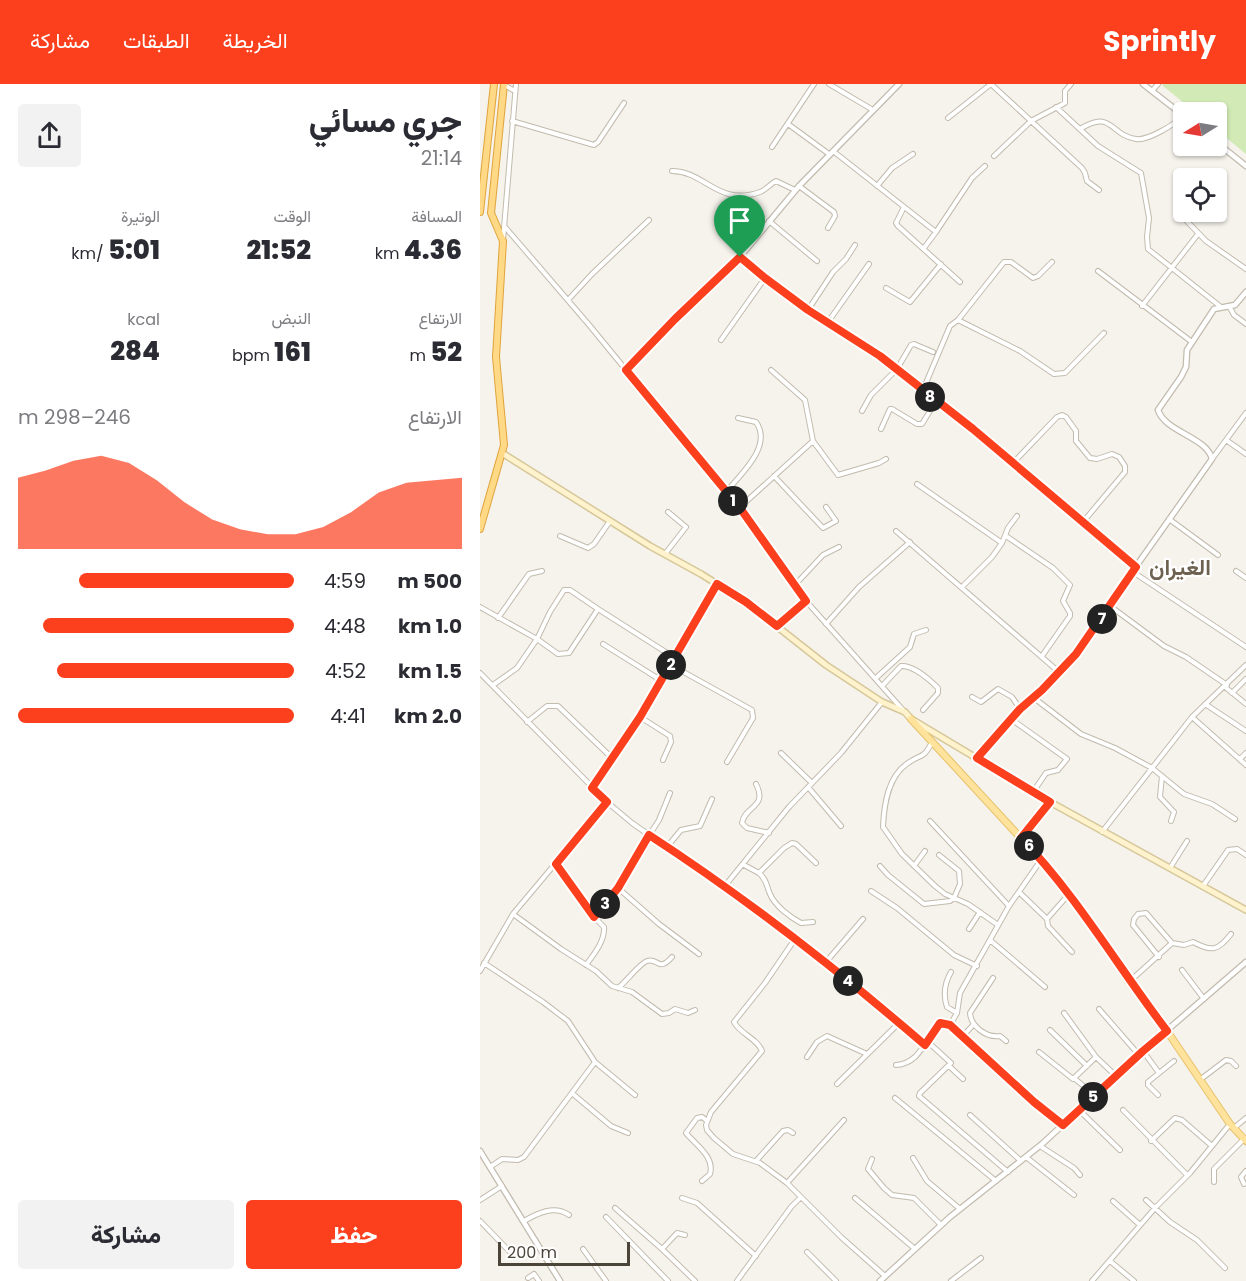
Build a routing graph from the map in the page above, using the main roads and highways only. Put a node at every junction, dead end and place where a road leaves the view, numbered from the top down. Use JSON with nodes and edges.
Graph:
{"nodes":[{"id":1,"x":494,"y":84,"type":"edge"},
{"id":2,"x":503,"y":84,"type":"edge"},
{"id":3,"x":481,"y":210,"type":"edge"},
{"id":4,"x":502,"y":453,"type":"junction"},
{"id":5,"x":480,"y":528,"type":"edge"},
{"id":6,"x":911,"y":719,"type":"junction"},
{"id":7,"x":1246,"y":910,"type":"edge"},
{"id":8,"x":1245,"y":1140,"type":"edge"}],
"edges":[{"from":1,"to":3,"type":"highway"},
{"from":2,"to":4,"type":"highway"},
{"from":4,"to":5,"type":"highway"},
{"from":4,"to":6,"type":"main road"},
{"from":6,"to":7,"type":"main road"},
{"from":6,"to":8,"type":"main road"}]}
